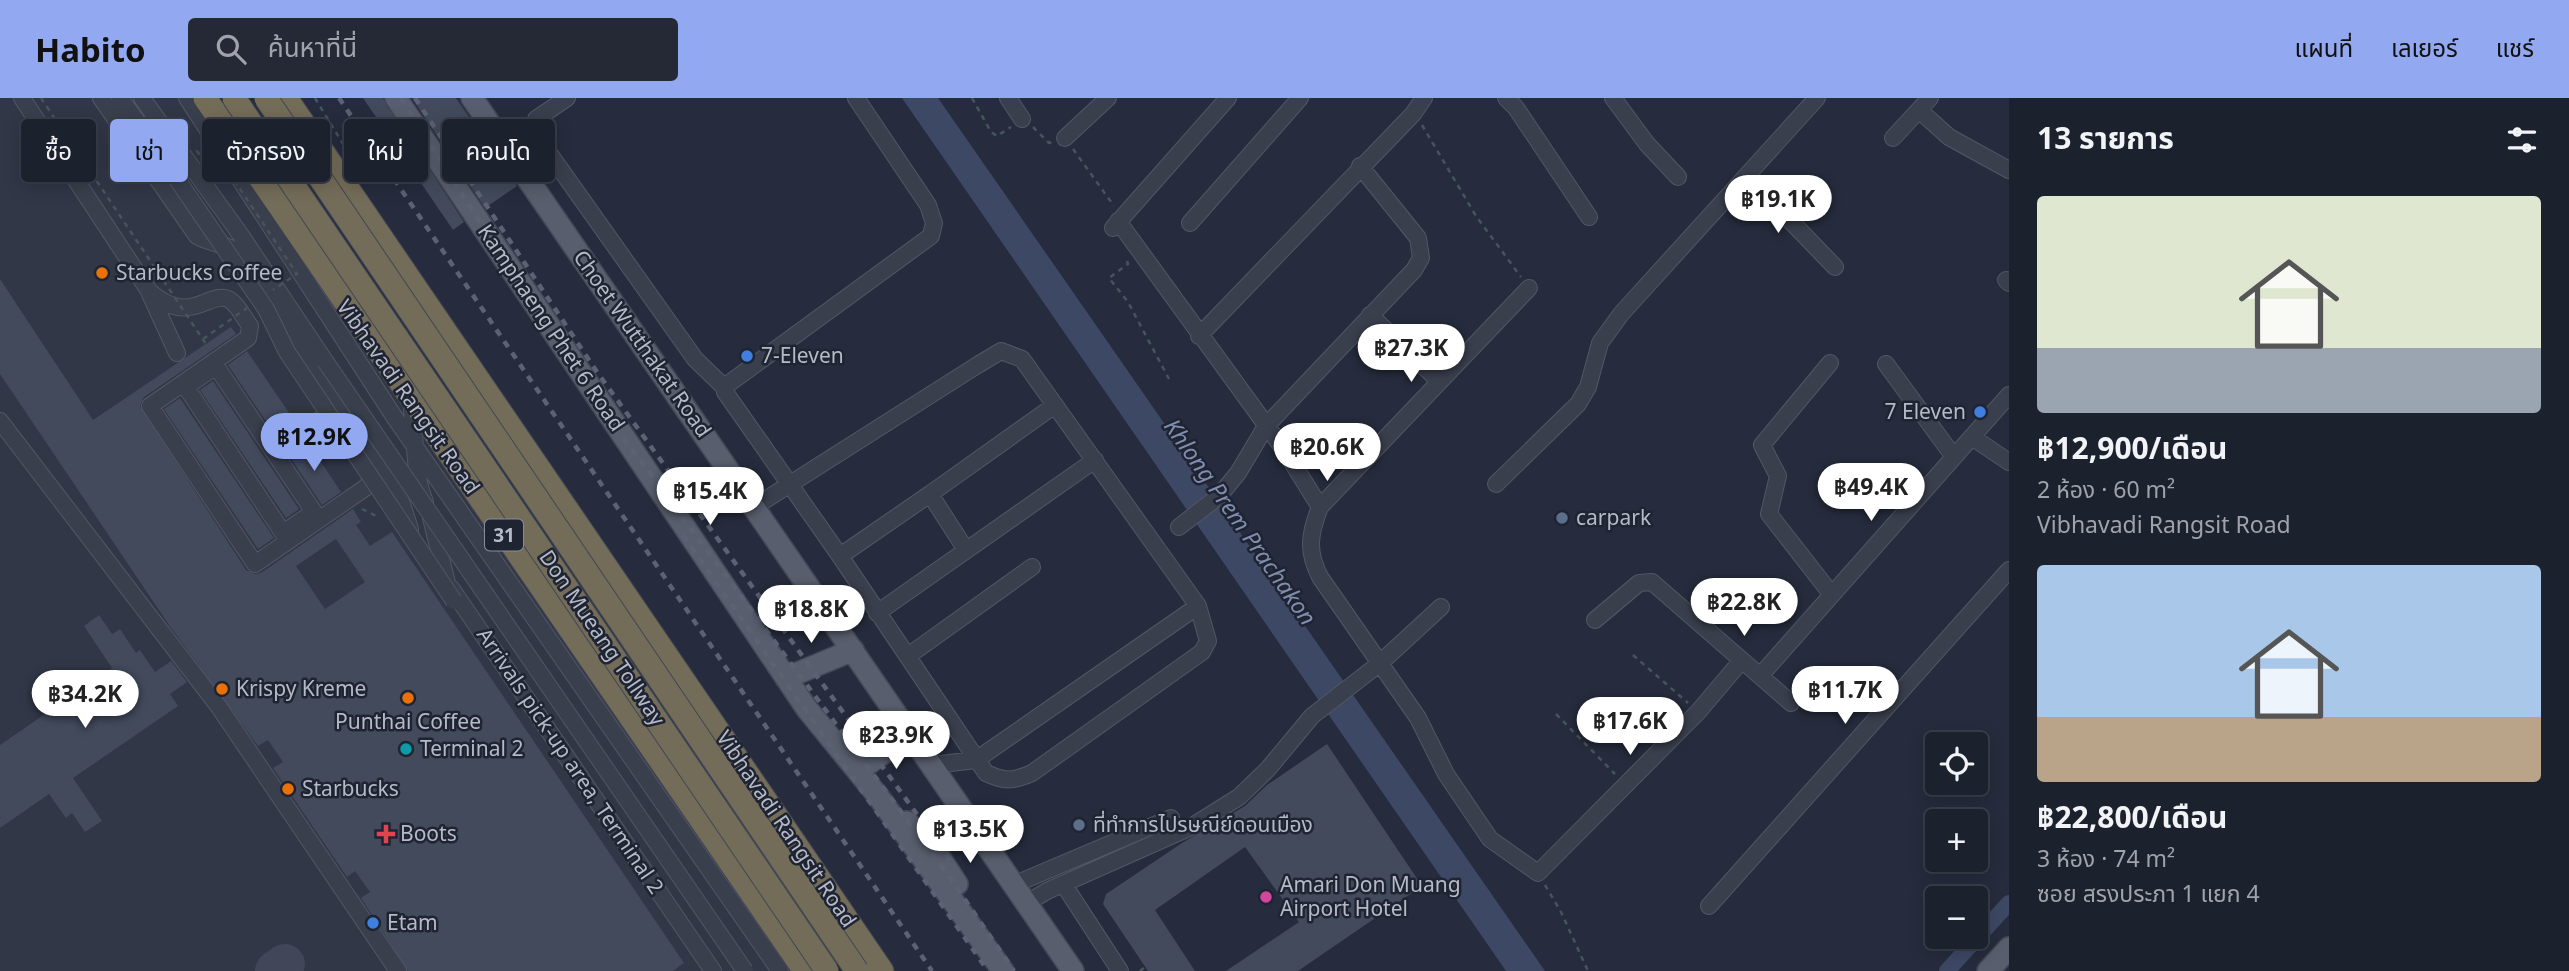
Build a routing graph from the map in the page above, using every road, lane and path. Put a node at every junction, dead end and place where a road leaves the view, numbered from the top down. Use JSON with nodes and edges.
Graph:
{"nodes":[{"id":1,"x":22,"y":98,"type":"edge"},
{"id":2,"x":41,"y":98,"type":"edge"},
{"id":3,"x":101,"y":98,"type":"edge"},
{"id":4,"x":120,"y":98,"type":"edge"},
{"id":5,"x":142,"y":98,"type":"edge"},
{"id":6,"x":187,"y":98,"type":"edge"},
{"id":7,"x":205,"y":98,"type":"edge"},
{"id":8,"x":234,"y":98,"type":"edge"},
{"id":9,"x":266,"y":98,"type":"edge"},
{"id":10,"x":315,"y":98,"type":"edge"},
{"id":11,"x":396,"y":98,"type":"edge"},
{"id":12,"x":472,"y":98,"type":"edge"},
{"id":13,"x":567,"y":98,"type":"edge"},
{"id":14,"x":856,"y":98,"type":"edge"},
{"id":15,"x":972,"y":98,"type":"edge"},
{"id":16,"x":1008,"y":98,"type":"edge"},
{"id":17,"x":1108,"y":98,"type":"edge"},
{"id":18,"x":1228,"y":98,"type":"edge"},
{"id":19,"x":1300,"y":98,"type":"edge"},
{"id":20,"x":1424,"y":98,"type":"edge"},
{"id":21,"x":1506,"y":98,"type":"edge"},
{"id":22,"x":1613,"y":98,"type":"edge"},
{"id":23,"x":1817,"y":98,"type":"edge"},
{"id":24,"x":291,"y":100,"type":"edge"},
{"id":25,"x":1924,"y":104,"type":"edge"},
{"id":26,"x":1413,"y":114,"type":"junction"},
{"id":27,"x":1022,"y":119,"type":"junction"},
{"id":28,"x":1065,"y":138,"type":"junction"},
{"id":29,"x":1893,"y":138,"type":"dead end"},
{"id":30,"x":344,"y":145,"type":"edge"},
{"id":31,"x":1360,"y":166,"type":"junction"},
{"id":32,"x":2009,"y":170,"type":"edge"},
{"id":33,"x":1747,"y":176,"type":"junction"},
{"id":34,"x":1678,"y":177,"type":"dead end"},
{"id":35,"x":235,"y":182,"type":"edge"},
{"id":36,"x":1589,"y":217,"type":"dead end"},
{"id":37,"x":1191,"y":223,"type":"dead end"},
{"id":38,"x":1115,"y":224,"type":"junction"},
{"id":39,"x":1835,"y":267,"type":"dead end"},
{"id":40,"x":259,"y":277,"type":"junction"},
{"id":41,"x":1529,"y":288,"type":"joint"},
{"id":42,"x":149,"y":292,"type":"junction"},
{"id":43,"x":265,"y":296,"type":"dead end"},
{"id":44,"x":285,"y":299,"type":"junction"},
{"id":45,"x":255,"y":303,"type":"dead end"},
{"id":46,"x":1370,"y":315,"type":"junction"},
{"id":47,"x":1199,"y":336,"type":"junction"},
{"id":48,"x":202,"y":339,"type":"junction"},
{"id":49,"x":206,"y":344,"type":"dead end"},
{"id":50,"x":177,"y":353,"type":"dead end"},
{"id":51,"x":1830,"y":363,"type":"dead end"},
{"id":52,"x":1886,"y":364,"type":"dead end"},
{"id":53,"x":1169,"y":379,"type":"dead end"},
{"id":54,"x":1439,"y":381,"type":"junction"},
{"id":55,"x":186,"y":387,"type":"junction"},
{"id":56,"x":724,"y":387,"type":"junction"},
{"id":57,"x":2009,"y":395,"type":"edge"},
{"id":58,"x":318,"y":400,"type":"junction"},
{"id":59,"x":1055,"y":405,"type":"junction"},
{"id":60,"x":152,"y":409,"type":"junction"},
{"id":61,"x":403,"y":410,"type":"junction"},
{"id":62,"x":0,"y":421,"type":"edge"},
{"id":63,"x":332,"y":421,"type":"junction"},
{"id":64,"x":1266,"y":426,"type":"junction"},
{"id":65,"x":298,"y":428,"type":"junction"},
{"id":66,"x":1972,"y":437,"type":"junction"},
{"id":67,"x":271,"y":448,"type":"junction"},
{"id":68,"x":418,"y":450,"type":"junction"},
{"id":69,"x":370,"y":454,"type":"junction"},
{"id":70,"x":1954,"y":457,"type":"junction"},
{"id":71,"x":1095,"y":460,"type":"junction"},
{"id":72,"x":2009,"y":462,"type":"edge"},
{"id":73,"x":1496,"y":484,"type":"dead end"},
{"id":74,"x":791,"y":485,"type":"junction"},
{"id":75,"x":930,"y":494,"type":"junction"},
{"id":76,"x":1320,"y":507,"type":"junction"},
{"id":77,"x":754,"y":508,"type":"junction"},
{"id":78,"x":431,"y":518,"type":"junction"},
{"id":79,"x":1184,"y":523,"type":"dead end"},
{"id":80,"x":283,"y":533,"type":"junction"},
{"id":81,"x":966,"y":550,"type":"junction"},
{"id":82,"x":249,"y":556,"type":"junction"},
{"id":83,"x":841,"y":556,"type":"junction"},
{"id":84,"x":1032,"y":567,"type":"dead end"},
{"id":85,"x":2009,"y":570,"type":"edge"},
{"id":86,"x":447,"y":583,"type":"junction"},
{"id":87,"x":1832,"y":595,"type":"junction"},
{"id":88,"x":1198,"y":606,"type":"junction"},
{"id":89,"x":1441,"y":607,"type":"dead end"},
{"id":90,"x":877,"y":613,"type":"junction"},
{"id":91,"x":1595,"y":620,"type":"dead end"},
{"id":92,"x":853,"y":650,"type":"junction"},
{"id":93,"x":1633,"y":655,"type":"dead end"},
{"id":94,"x":908,"y":656,"type":"junction"},
{"id":95,"x":1742,"y":660,"type":"junction"},
{"id":96,"x":1379,"y":664,"type":"junction"},
{"id":97,"x":1760,"y":676,"type":"junction"},
{"id":98,"x":786,"y":678,"type":"junction"},
{"id":99,"x":1791,"y":703,"type":"dead end"},
{"id":100,"x":1698,"y":712,"type":"junction"},
{"id":101,"x":1556,"y":714,"type":"dead end"},
{"id":102,"x":909,"y":735,"type":"junction"},
{"id":103,"x":976,"y":760,"type":"junction"},
{"id":104,"x":932,"y":765,"type":"junction"},
{"id":105,"x":858,"y":771,"type":"junction"},
{"id":106,"x":1627,"y":786,"type":"junction"},
{"id":107,"x":878,"y":796,"type":"junction"},
{"id":108,"x":1171,"y":818,"type":"dead end"},
{"id":109,"x":1538,"y":873,"type":"junction"},
{"id":110,"x":1013,"y":885,"type":"junction"},
{"id":111,"x":1064,"y":885,"type":"junction"},
{"id":112,"x":1027,"y":903,"type":"junction"},
{"id":113,"x":1709,"y":906,"type":"dead end"},
{"id":114,"x":691,"y":946,"type":"junction"},
{"id":115,"x":2009,"y":948,"type":"edge"},
{"id":116,"x":1145,"y":967,"type":"dead end"},
{"id":117,"x":398,"y":971,"type":"edge"},
{"id":118,"x":704,"y":971,"type":"edge"},
{"id":119,"x":713,"y":971,"type":"edge"},
{"id":120,"x":743,"y":971,"type":"edge"},
{"id":121,"x":780,"y":971,"type":"edge"},
{"id":122,"x":805,"y":971,"type":"edge"},
{"id":123,"x":827,"y":971,"type":"edge"},
{"id":124,"x":858,"y":971,"type":"edge"},
{"id":125,"x":882,"y":971,"type":"edge"},
{"id":126,"x":1003,"y":971,"type":"edge"},
{"id":127,"x":1019,"y":971,"type":"edge"},
{"id":128,"x":1073,"y":971,"type":"edge"},
{"id":129,"x":1120,"y":971,"type":"edge"},
{"id":130,"x":1140,"y":971,"type":"edge"},
{"id":131,"x":1588,"y":971,"type":"edge"},
{"id":132,"x":1988,"y":971,"type":"edge"}],
"edges":[{"from":1,"to":42,"type":"street"},
{"from":2,"to":48,"type":"path","bridge":true},
{"from":3,"to":40,"type":"street"},
{"from":4,"to":58,"type":"street","bridge":true},
{"from":5,"to":44,"type":"street"},
{"from":6,"to":61,"type":"street"},
{"from":7,"to":61,"type":"highway","name":"Vibhavadi Rangsit Road","number":"31"},
{"from":8,"to":123,"type":"highway","name":"Don Mueang Tollway","number":"31","bridge":true},
{"from":9,"to":124,"type":"highway","name":"Don Mueang Tollway","number":"31","bridge":true},
{"from":10,"to":30,"type":"path"},
{"from":11,"to":98,"type":"main road","name":"Kamphaeng Phet 6 Road"},
{"from":12,"to":77,"type":"main road","name":"Choet Wutthakat Road"},
{"from":13,"to":56,"type":"street"},
{"from":14,"to":56,"type":"street"},
{"from":15,"to":27,"type":"path"},
{"from":16,"to":27,"type":"street"},
{"from":17,"to":28,"type":"street"},
{"from":18,"to":38,"type":"street"},
{"from":19,"to":37,"type":"street"},
{"from":20,"to":26,"type":"street"},
{"from":21,"to":36,"type":"street"},
{"from":22,"to":34,"type":"street"},
{"from":23,"to":33,"type":"street"},
{"from":24,"to":125,"type":"highway","name":"Vibhavadi Rangsit Road"},
{"from":25,"to":29,"type":"street"},
{"from":25,"to":32,"type":"street"},
{"from":26,"to":31,"type":"street"},
{"from":26,"to":41,"type":"path"},
{"from":27,"to":28,"type":"path"},
{"from":28,"to":38,"type":"path"},
{"from":31,"to":46,"type":"street"},
{"from":31,"to":47,"type":"street"},
{"from":33,"to":39,"type":"street"},
{"from":33,"to":73,"type":"street"},
{"from":35,"to":43,"type":"path","bridge":true},
{"from":38,"to":47,"type":"street"},
{"from":38,"to":53,"type":"path"},
{"from":40,"to":44,"type":"street"},
{"from":40,"to":69,"type":"street","name":"Arrivals pick-up area, Terminal 2"},
{"from":41,"to":54,"type":"street"},
{"from":42,"to":50,"type":"street"},
{"from":42,"to":60,"type":"street"},
{"from":44,"to":120,"type":"street","bridge":true},
{"from":45,"to":48,"type":"path","bridge":true},
{"from":46,"to":54,"type":"street"},
{"from":46,"to":64,"type":"street"},
{"from":47,"to":64,"type":"street"},
{"from":48,"to":49,"type":"path","bridge":true},
{"from":51,"to":87,"type":"street"},
{"from":52,"to":70,"type":"street"},
{"from":54,"to":76,"type":"street"},
{"from":55,"to":60,"type":"street"},
{"from":55,"to":67,"type":"street"},
{"from":55,"to":80,"type":"street"},
{"from":56,"to":74,"type":"street"},
{"from":57,"to":66,"type":"street"},
{"from":58,"to":63,"type":"street","bridge":true},
{"from":58,"to":65,"type":"street"},
{"from":59,"to":71,"type":"street"},
{"from":59,"to":74,"type":"street"},
{"from":59,"to":75,"type":"street"},
{"from":60,"to":82,"type":"street"},
{"from":61,"to":68,"type":"street"},
{"from":61,"to":69,"type":"street"},
{"from":61,"to":122,"type":"highway","name":"Vibhavadi Rangsit Road","number":"31"},
{"from":62,"to":117,"type":"street"},
{"from":63,"to":65,"type":"street"},
{"from":63,"to":114,"type":"street","bridge":true},
{"from":64,"to":76,"type":"street"},
{"from":64,"to":79,"type":"street"},
{"from":65,"to":67,"type":"street"},
{"from":66,"to":70,"type":"street"},
{"from":66,"to":72,"type":"street"},
{"from":67,"to":80,"type":"street"},
{"from":68,"to":78,"type":"street"},
{"from":68,"to":121,"type":"street"},
{"from":69,"to":82,"type":"street"},
{"from":69,"to":86,"type":"street","name":"Arrivals pick-up area, Terminal 2"},
{"from":70,"to":87,"type":"street"},
{"from":71,"to":81,"type":"street"},
{"from":71,"to":88,"type":"street"},
{"from":74,"to":77,"type":"street"},
{"from":74,"to":83,"type":"street"},
{"from":75,"to":81,"type":"street"},
{"from":75,"to":83,"type":"street"},
{"from":76,"to":96,"type":"street"},
{"from":77,"to":92,"type":"main road","name":"Choet Wutthakat Road"},
{"from":78,"to":86,"type":"street"},
{"from":78,"to":120,"type":"street"},
{"from":80,"to":82,"type":"street"},
{"from":81,"to":90,"type":"street"},
{"from":83,"to":90,"type":"street"},
{"from":84,"to":94,"type":"street"},
{"from":85,"to":113,"type":"street"},
{"from":86,"to":114,"type":"street","name":"Arrivals pick-up area, Terminal 2"},
{"from":87,"to":97,"type":"street"},
{"from":88,"to":103,"type":"street"},
{"from":88,"to":103,"type":"street"},
{"from":89,"to":96,"type":"street"},
{"from":90,"to":94,"type":"street"},
{"from":91,"to":95,"type":"street"},
{"from":92,"to":98,"type":"main road"},
{"from":92,"to":102,"type":"main road","name":"Choet Wutthakat Road"},
{"from":93,"to":100,"type":"path"},
{"from":94,"to":103,"type":"street"},
{"from":95,"to":97,"type":"street"},
{"from":95,"to":100,"type":"street"},
{"from":96,"to":109,"type":"street"},
{"from":96,"to":111,"type":"street"},
{"from":97,"to":99,"type":"street"},
{"from":98,"to":105,"type":"main road","name":"Kamphaeng Phet 6 Road"},
{"from":100,"to":106,"type":"street"},
{"from":101,"to":106,"type":"path"},
{"from":102,"to":104,"type":"main road","name":"Choet Wutthakat Road"},
{"from":102,"to":105,"type":"main road"},
{"from":103,"to":104,"type":"street"},
{"from":104,"to":110,"type":"main road","name":"Choet Wutthakat Road"},
{"from":105,"to":107,"type":"main road","name":"Kamphaeng Phet 6 Road"},
{"from":106,"to":109,"type":"street"},
{"from":107,"to":126,"type":"main road","name":"Kamphaeng Phet 6 Road"},
{"from":107,"to":127,"type":"main road","name":"Kamphaeng Phet 6 Road"},
{"from":108,"to":110,"type":"street"},
{"from":109,"to":131,"type":"path"},
{"from":110,"to":112,"type":"main road","name":"Choet Wutthakat Road"},
{"from":111,"to":112,"type":"street"},
{"from":111,"to":129,"type":"street"},
{"from":112,"to":128,"type":"main road","name":"Choet Wutthakat Road"},
{"from":114,"to":118,"type":"street"},
{"from":114,"to":119,"type":"street"},
{"from":115,"to":132,"type":"main road"},
{"from":116,"to":130,"type":"path"}]}
